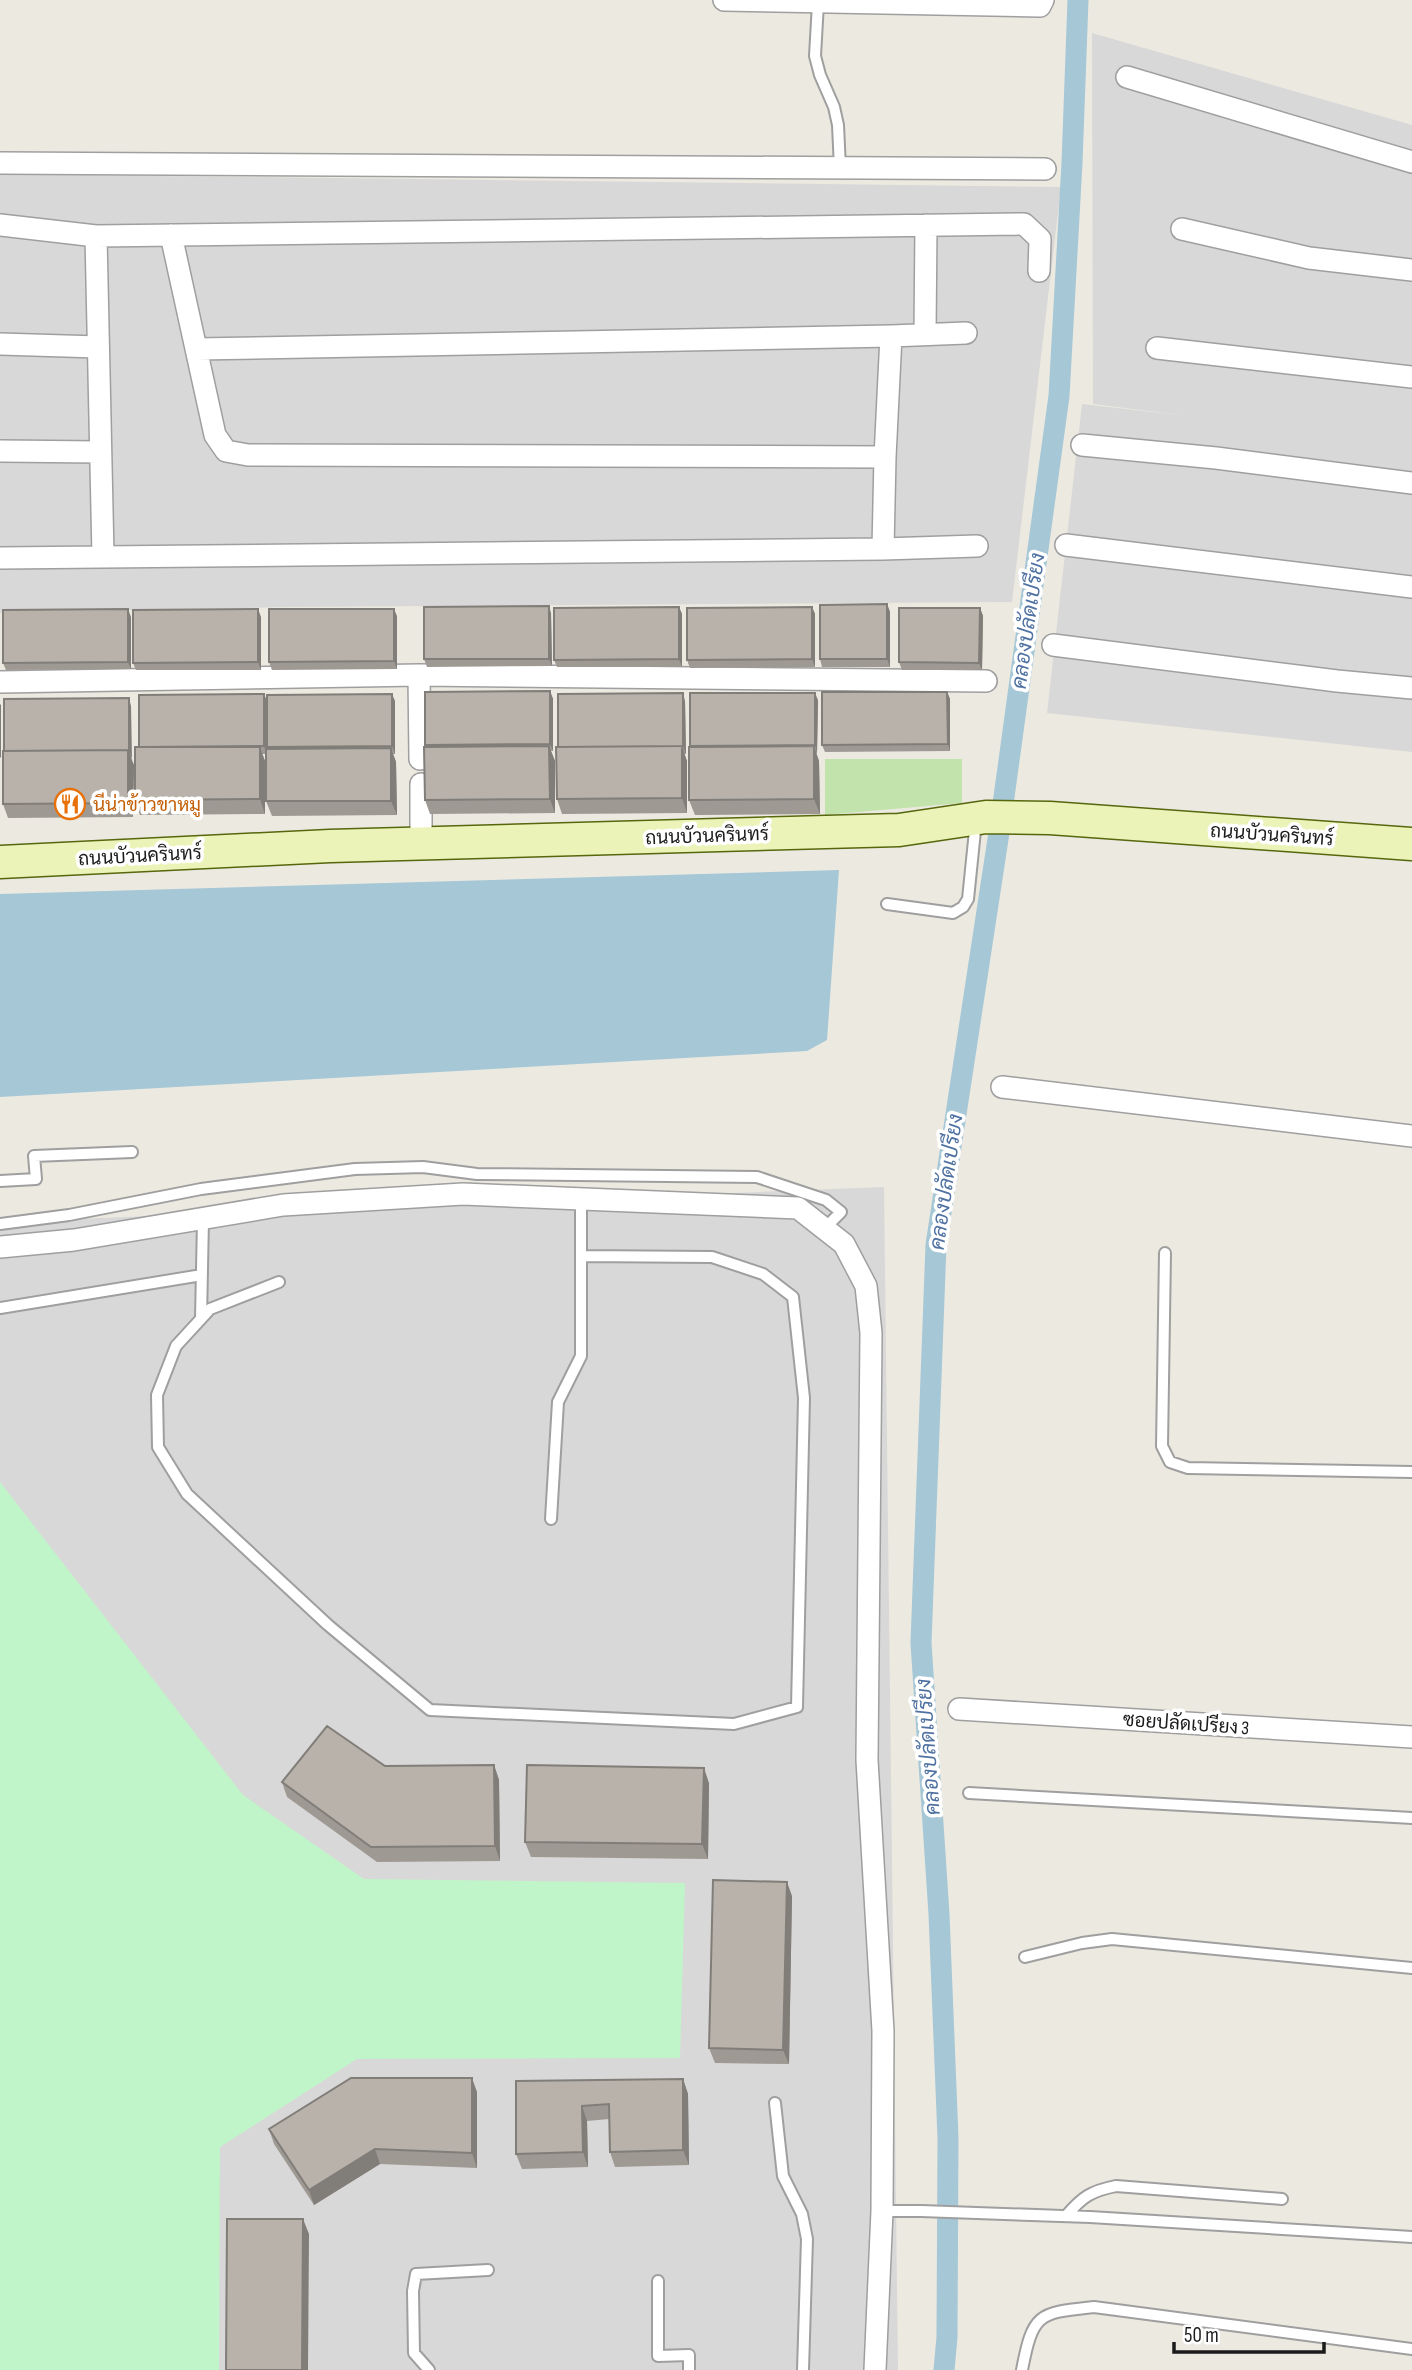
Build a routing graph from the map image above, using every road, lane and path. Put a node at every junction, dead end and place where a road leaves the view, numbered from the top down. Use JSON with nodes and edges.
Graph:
{"nodes":[{"id":1,"x":724,"y":0,"type":"edge"},
{"id":2,"x":1043,"y":0,"type":"edge"},
{"id":3,"x":818,"y":3,"type":"junction"},
{"id":4,"x":1127,"y":77,"type":"dead end"},
{"id":5,"x":1412,"y":162,"type":"edge"},
{"id":6,"x":0,"y":163,"type":"edge"},
{"id":7,"x":840,"y":168,"type":"junction"},
{"id":8,"x":1045,"y":169,"type":"dead end"},
{"id":9,"x":1,"y":225,"type":"edge"},
{"id":10,"x":926,"y":225,"type":"junction"},
{"id":11,"x":1182,"y":229,"type":"dead end"},
{"id":12,"x":171,"y":235,"type":"junction"},
{"id":13,"x":96,"y":236,"type":"junction"},
{"id":14,"x":1412,"y":270,"type":"edge"},
{"id":15,"x":1039,"y":271,"type":"dead end"},
{"id":16,"x":966,"y":333,"type":"dead end"},
{"id":17,"x":925,"y":334,"type":"junction"},
{"id":18,"x":891,"y":336,"type":"junction"},
{"id":19,"x":0,"y":344,"type":"edge"},
{"id":20,"x":98,"y":347,"type":"junction"},
{"id":21,"x":1157,"y":348,"type":"dead end"},
{"id":22,"x":197,"y":349,"type":"junction"},
{"id":23,"x":1412,"y":377,"type":"edge"},
{"id":24,"x":1083,"y":445,"type":"dead end"},
{"id":25,"x":0,"y":451,"type":"edge"},
{"id":26,"x":100,"y":452,"type":"junction"},
{"id":27,"x":885,"y":457,"type":"junction"},
{"id":28,"x":1412,"y":483,"type":"edge"},
{"id":29,"x":1066,"y":545,"type":"dead end"},
{"id":30,"x":977,"y":546,"type":"dead end"},
{"id":31,"x":883,"y":550,"type":"junction"},
{"id":32,"x":103,"y":556,"type":"junction"},
{"id":33,"x":0,"y":558,"type":"edge"},
{"id":34,"x":1412,"y":587,"type":"edge"},
{"id":35,"x":1054,"y":645,"type":"dead end"},
{"id":36,"x":419,"y":675,"type":"junction"},
{"id":37,"x":986,"y":681,"type":"dead end"},
{"id":38,"x":0,"y":682,"type":"edge"},
{"id":39,"x":1412,"y":688,"type":"edge"},
{"id":40,"x":420,"y":759,"type":"dead end"},
{"id":41,"x":421,"y":783,"type":"edge"},
{"id":42,"x":981,"y":818,"type":"junction"},
{"id":43,"x":421,"y":843,"type":"junction"},
{"id":44,"x":1412,"y":845,"type":"edge"},
{"id":45,"x":0,"y":862,"type":"edge"},
{"id":46,"x":887,"y":904,"type":"dead end"},
{"id":47,"x":1002,"y":1087,"type":"dead end"},
{"id":48,"x":1412,"y":1136,"type":"edge"},
{"id":49,"x":132,"y":1152,"type":"dead end"},
{"id":50,"x":0,"y":1181,"type":"edge"},
{"id":51,"x":581,"y":1199,"type":"junction"},
{"id":52,"x":203,"y":1219,"type":"junction"},
{"id":53,"x":0,"y":1224,"type":"edge"},
{"id":54,"x":824,"y":1229,"type":"junction"},
{"id":55,"x":0,"y":1247,"type":"edge"},
{"id":56,"x":1165,"y":1254,"type":"dead end"},
{"id":57,"x":581,"y":1256,"type":"junction"},
{"id":58,"x":202,"y":1275,"type":"junction"},
{"id":59,"x":279,"y":1282,"type":"dead end"},
{"id":60,"x":0,"y":1308,"type":"edge"},
{"id":61,"x":201,"y":1319,"type":"junction"},
{"id":62,"x":1412,"y":1472,"type":"edge"},
{"id":63,"x":551,"y":1519,"type":"dead end"},
{"id":64,"x":959,"y":1709,"type":"dead end"},
{"id":65,"x":1412,"y":1737,"type":"edge"},
{"id":66,"x":969,"y":1793,"type":"dead end"},
{"id":67,"x":1412,"y":1818,"type":"edge"},
{"id":68,"x":1025,"y":1956,"type":"dead end"},
{"id":69,"x":1412,"y":1968,"type":"edge"},
{"id":70,"x":775,"y":2103,"type":"dead end"},
{"id":71,"x":1282,"y":2199,"type":"dead end"},
{"id":72,"x":882,"y":2211,"type":"junction"},
{"id":73,"x":1066,"y":2216,"type":"junction"},
{"id":74,"x":1412,"y":2237,"type":"edge"},
{"id":75,"x":488,"y":2270,"type":"dead end"},
{"id":76,"x":658,"y":2281,"type":"dead end"},
{"id":77,"x":1412,"y":2349,"type":"edge"},
{"id":78,"x":429,"y":2370,"type":"edge"},
{"id":79,"x":690,"y":2370,"type":"edge"},
{"id":80,"x":803,"y":2370,"type":"edge"},
{"id":81,"x":875,"y":2370,"type":"edge"},
{"id":82,"x":1022,"y":2370,"type":"edge"}],
"edges":[{"from":1,"to":3,"type":"street"},
{"from":2,"to":3,"type":"street"},
{"from":3,"to":7,"type":"lane"},
{"from":4,"to":5,"type":"street"},
{"from":6,"to":7,"type":"street"},
{"from":7,"to":8,"type":"street"},
{"from":9,"to":13,"type":"street"},
{"from":10,"to":12,"type":"street"},
{"from":10,"to":15,"type":"street"},
{"from":10,"to":17,"type":"street"},
{"from":11,"to":14,"type":"street"},
{"from":12,"to":13,"type":"street"},
{"from":12,"to":22,"type":"street"},
{"from":13,"to":20,"type":"street"},
{"from":16,"to":17,"type":"street"},
{"from":17,"to":18,"type":"street"},
{"from":18,"to":22,"type":"street"},
{"from":18,"to":27,"type":"street"},
{"from":19,"to":20,"type":"street"},
{"from":20,"to":26,"type":"street"},
{"from":21,"to":23,"type":"street"},
{"from":22,"to":27,"type":"street"},
{"from":24,"to":28,"type":"street"},
{"from":25,"to":26,"type":"street"},
{"from":26,"to":32,"type":"street"},
{"from":27,"to":31,"type":"street"},
{"from":29,"to":34,"type":"street"},
{"from":30,"to":31,"type":"street"},
{"from":31,"to":32,"type":"street"},
{"from":32,"to":33,"type":"street"},
{"from":35,"to":39,"type":"street"},
{"from":36,"to":37,"type":"street"},
{"from":36,"to":38,"type":"street"},
{"from":36,"to":40,"type":"street"},
{"from":41,"to":43,"type":"street"},
{"from":42,"to":43,"type":"street","name":"ถนนบัวนครินทร์"},
{"from":42,"to":44,"type":"street","name":"ถนนบัวนครินทร์"},
{"from":42,"to":46,"type":"lane"},
{"from":43,"to":45,"type":"street","name":"ถนนบัวนครินทร์"},
{"from":47,"to":48,"type":"street"},
{"from":49,"to":50,"type":"lane"},
{"from":51,"to":52,"type":"street"},
{"from":51,"to":54,"type":"street"},
{"from":51,"to":57,"type":"lane"},
{"from":52,"to":55,"type":"street"},
{"from":52,"to":58,"type":"lane"},
{"from":53,"to":54,"type":"lane"},
{"from":54,"to":72,"type":"street"},
{"from":56,"to":62,"type":"lane"},
{"from":57,"to":61,"type":"lane"},
{"from":57,"to":63,"type":"lane"},
{"from":58,"to":60,"type":"lane"},
{"from":58,"to":61,"type":"lane"},
{"from":59,"to":61,"type":"lane"},
{"from":64,"to":65,"type":"street","name":"ซอยปลัดเปรียง 3"},
{"from":66,"to":67,"type":"lane"},
{"from":68,"to":69,"type":"lane"},
{"from":70,"to":80,"type":"lane"},
{"from":71,"to":73,"type":"lane"},
{"from":72,"to":73,"type":"lane"},
{"from":72,"to":81,"type":"street"},
{"from":73,"to":74,"type":"lane"},
{"from":75,"to":78,"type":"lane"},
{"from":76,"to":79,"type":"lane"},
{"from":77,"to":82,"type":"lane"}]}
